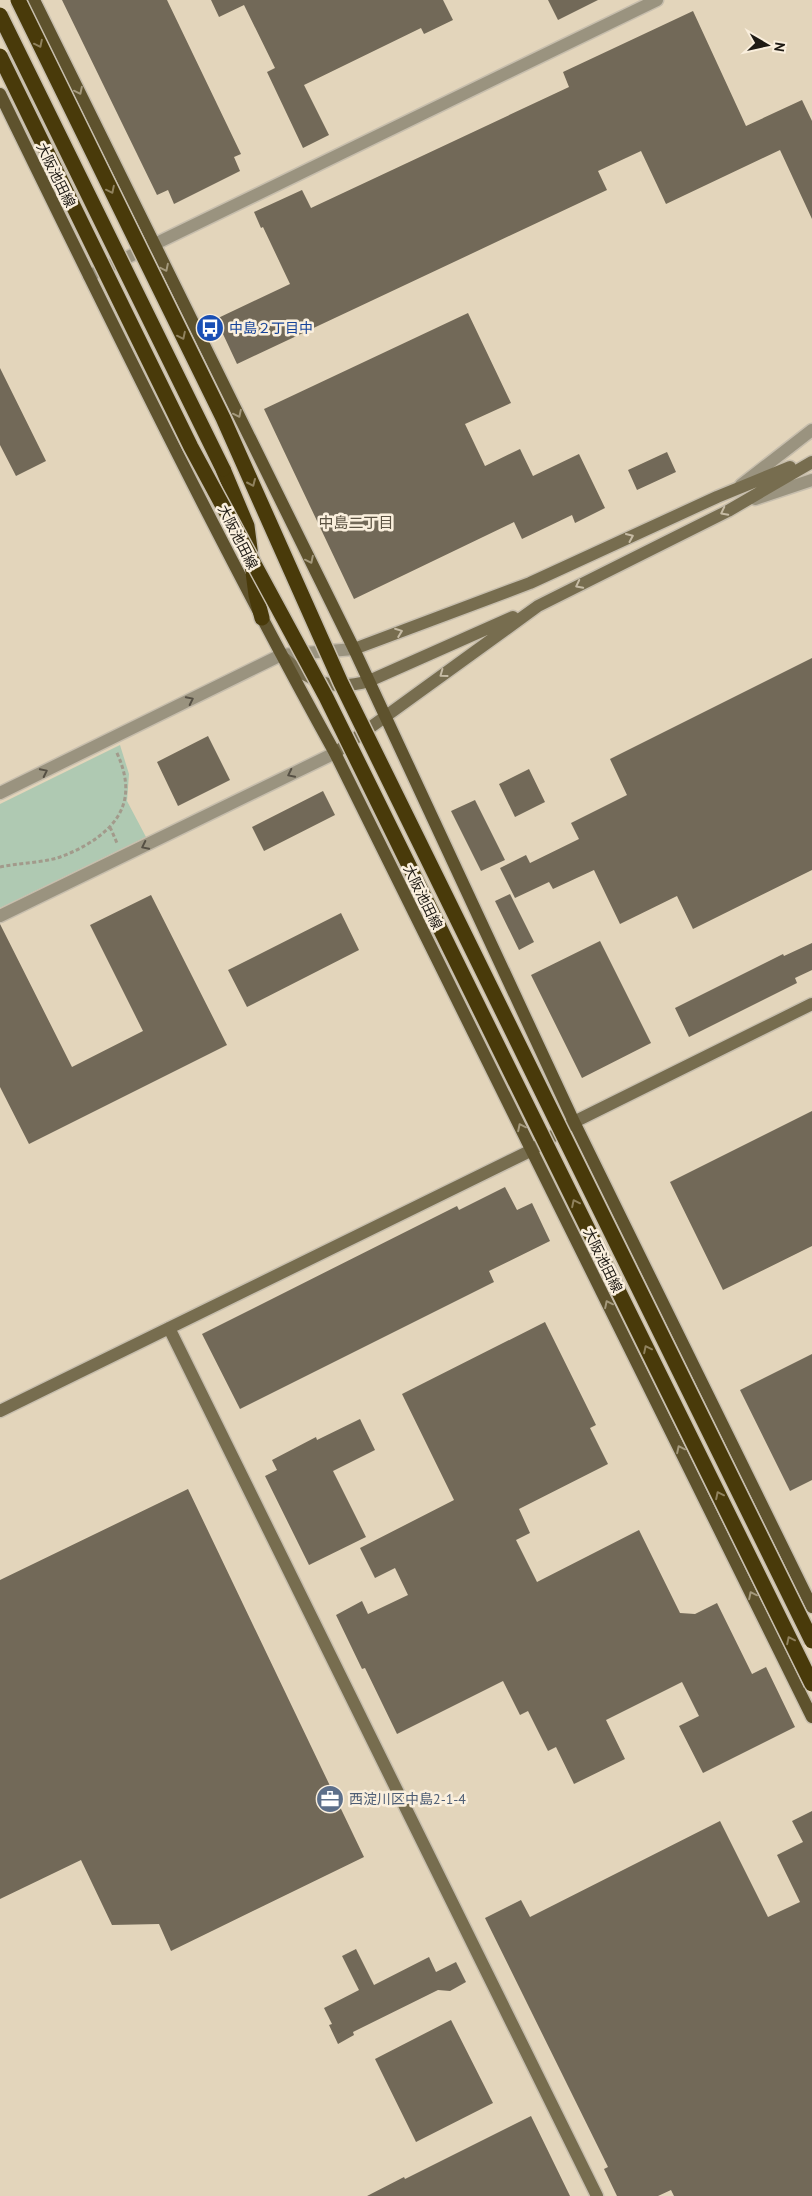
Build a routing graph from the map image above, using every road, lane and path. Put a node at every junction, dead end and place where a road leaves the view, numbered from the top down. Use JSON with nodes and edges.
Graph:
{"nodes":[{"id":1,"x":18,"y":0,"type":"edge"},
{"id":2,"x":34,"y":0,"type":"edge"},
{"id":3,"x":657,"y":0,"type":"edge"},
{"id":4,"x":0,"y":15,"type":"edge"},
{"id":5,"x":0,"y":56,"type":"edge"},
{"id":6,"x":0,"y":94,"type":"edge"},
{"id":7,"x":153,"y":244,"type":"junction"},
{"id":8,"x":89,"y":276,"type":"junction"},
{"id":9,"x":812,"y":430,"type":"edge"},
{"id":10,"x":812,"y":458,"type":"edge"},
{"id":11,"x":812,"y":462,"type":"edge"},
{"id":12,"x":812,"y":480,"type":"edge"},
{"id":13,"x":734,"y":490,"type":"junction"},
{"id":14,"x":741,"y":503,"type":"junction"},
{"id":15,"x":538,"y":606,"type":"junction"},
{"id":16,"x":262,"y":618,"type":"junction"},
{"id":17,"x":354,"y":649,"type":"junction"},
{"id":18,"x":281,"y":655,"type":"junction"},
{"id":19,"x":369,"y":682,"type":"junction"},
{"id":20,"x":385,"y":716,"type":"junction"},
{"id":21,"x":110,"y":739,"type":"junction"},
{"id":22,"x":335,"y":753,"type":"junction"},
{"id":23,"x":0,"y":793,"type":"edge"},
{"id":24,"x":110,"y":827,"type":"junction"},
{"id":25,"x":115,"y":838,"type":"dead end"},
{"id":26,"x":0,"y":867,"type":"edge"},
{"id":27,"x":0,"y":916,"type":"edge"},
{"id":28,"x":812,"y":1004,"type":"edge"},
{"id":29,"x":574,"y":1122,"type":"junction"},
{"id":30,"x":532,"y":1150,"type":"junction"},
{"id":31,"x":169,"y":1328,"type":"junction"},
{"id":32,"x":0,"y":1411,"type":"edge"},
{"id":33,"x":812,"y":1607,"type":"edge"},
{"id":34,"x":812,"y":1641,"type":"edge"},
{"id":35,"x":812,"y":1684,"type":"edge"},
{"id":36,"x":812,"y":1717,"type":"edge"},
{"id":37,"x":597,"y":2196,"type":"edge"}],
"edges":[{"from":1,"to":34,"type":"highway","one_way":true,"bridge":true},
{"from":2,"to":7,"type":"main road","one_way":true},
{"from":3,"to":7,"type":"street"},
{"from":4,"to":16,"type":"highway","bridge":true},
{"from":35,"to":5,"type":"highway","one_way":true,"bridge":true},
{"from":6,"to":8,"type":"main road","name":"大阪池田線"},
{"from":7,"to":8,"type":"street"},
{"from":7,"to":17,"type":"main road","one_way":true},
{"from":8,"to":16,"type":"main road","name":"大阪池田線"},
{"from":9,"to":13,"type":"street"},
{"from":10,"to":13,"type":"street"},
{"from":11,"to":14,"type":"street"},
{"from":12,"to":14,"type":"street"},
{"from":17,"to":13,"type":"street","one_way":true},
{"from":14,"to":15,"type":"street","one_way":true},
{"from":15,"to":19,"type":"street"},
{"from":15,"to":20,"type":"street","one_way":true},
{"from":16,"to":18,"type":"main road","name":"大阪池田線"},
{"from":17,"to":18,"type":"street"},
{"from":17,"to":19,"type":"main road"},
{"from":18,"to":19,"type":"street"},
{"from":21,"to":18,"type":"street","one_way":true},
{"from":18,"to":22,"type":"main road","name":"大阪池田線"},
{"from":19,"to":20,"type":"main road"},
{"from":20,"to":22,"type":"street"},
{"from":20,"to":29,"type":"main road"},
{"from":23,"to":21,"type":"street","one_way":true},
{"from":21,"to":24,"type":"path"},
{"from":22,"to":27,"type":"street","one_way":true},
{"from":30,"to":22,"type":"main road","name":"大阪池田線","one_way":true},
{"from":24,"to":25,"type":"path"},
{"from":24,"to":26,"type":"path"},
{"from":28,"to":29,"type":"street"},
{"from":29,"to":30,"type":"street"},
{"from":29,"to":33,"type":"main road"},
{"from":30,"to":31,"type":"street"},
{"from":36,"to":30,"type":"main road","name":"大阪池田線","one_way":true},
{"from":31,"to":32,"type":"street"},
{"from":31,"to":37,"type":"street"}]}
